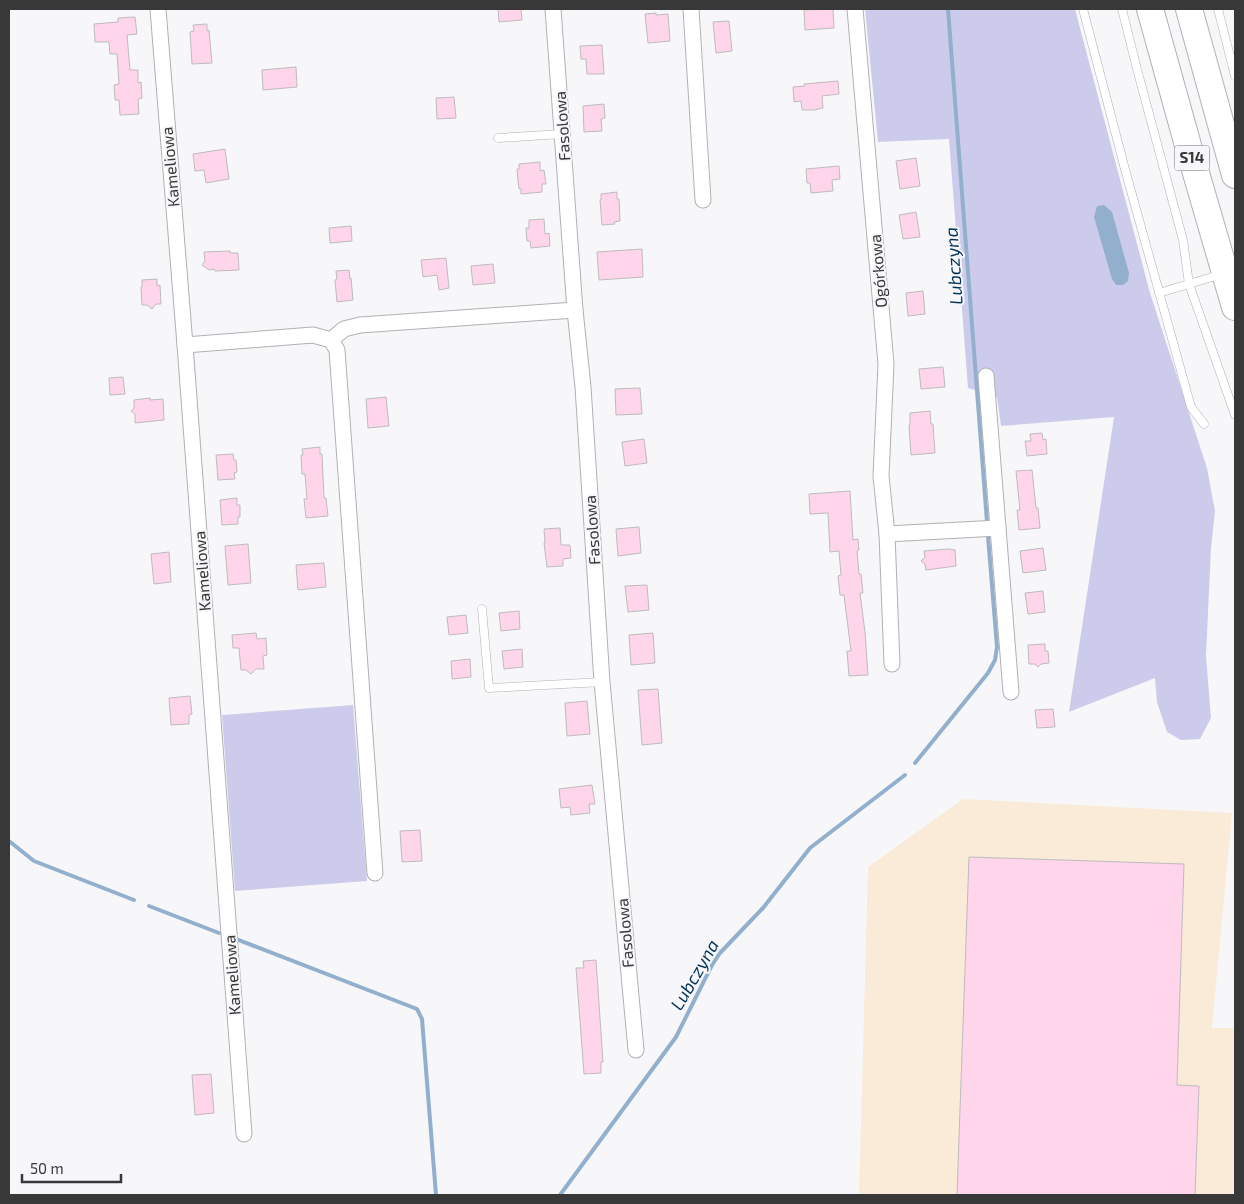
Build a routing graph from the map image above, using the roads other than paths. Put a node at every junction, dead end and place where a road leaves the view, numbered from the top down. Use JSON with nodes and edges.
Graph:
{"nodes":[{"id":1,"x":158,"y":9,"type":"edge"},
{"id":2,"x":553,"y":9,"type":"edge"},
{"id":3,"x":691,"y":9,"type":"edge"},
{"id":4,"x":855,"y":9,"type":"edge"},
{"id":5,"x":1083,"y":9,"type":"edge"},
{"id":6,"x":1122,"y":9,"type":"edge"},
{"id":7,"x":1150,"y":9,"type":"edge"},
{"id":8,"x":1189,"y":9,"type":"edge"},
{"id":9,"x":1218,"y":9,"type":"edge"},
{"id":10,"x":1235,"y":76,"type":"edge"},
{"id":11,"x":562,"y":134,"type":"junction"},
{"id":12,"x":498,"y":138,"type":"dead end"},
{"id":13,"x":1235,"y":175,"type":"edge"},
{"id":14,"x":703,"y":200,"type":"dead end"},
{"id":15,"x":1204,"y":201,"type":"junction"},
{"id":16,"x":1224,"y":241,"type":"dead end"},
{"id":17,"x":1225,"y":273,"type":"junction"},
{"id":18,"x":1189,"y":284,"type":"junction"},
{"id":19,"x":1159,"y":293,"type":"junction"},
{"id":20,"x":1235,"y":307,"type":"edge"},
{"id":21,"x":575,"y":310,"type":"junction"},
{"id":22,"x":331,"y":340,"type":"junction"},
{"id":23,"x":185,"y":345,"type":"junction"},
{"id":24,"x":986,"y":376,"type":"dead end"},
{"id":25,"x":1235,"y":414,"type":"edge"},
{"id":26,"x":1204,"y":424,"type":"dead end"},
{"id":27,"x":998,"y":528,"type":"junction"},
{"id":28,"x":888,"y":534,"type":"junction"},
{"id":29,"x":482,"y":609,"type":"dead end"},
{"id":30,"x":892,"y":664,"type":"dead end"},
{"id":31,"x":602,"y":682,"type":"junction"},
{"id":32,"x":1012,"y":692,"type":"dead end"},
{"id":33,"x":375,"y":872,"type":"dead end"},
{"id":34,"x":636,"y":1050,"type":"dead end"},
{"id":35,"x":244,"y":1134,"type":"dead end"}],
"edges":[{"from":1,"to":23,"type":"street","name":"Kameliowa"},
{"from":2,"to":11,"type":"street","name":"Fasolowa"},
{"from":3,"to":14,"type":"street"},
{"from":4,"to":28,"type":"street","name":"Ogórkowa"},
{"from":5,"to":19,"type":"lane"},
{"from":6,"to":18,"type":"lane"},
{"from":7,"to":15,"type":"highway","number":"S14"},
{"from":8,"to":13,"type":"highway","number":"S14"},
{"from":9,"to":10,"type":"lane"},
{"from":11,"to":12,"type":"lane"},
{"from":11,"to":21,"type":"street","name":"Fasolowa"},
{"from":15,"to":16,"type":"lane"},
{"from":15,"to":17,"type":"highway","number":"S14"},
{"from":17,"to":18,"type":"lane"},
{"from":17,"to":20,"type":"highway","number":"S14"},
{"from":18,"to":19,"type":"lane"},
{"from":18,"to":25,"type":"lane"},
{"from":19,"to":26,"type":"lane"},
{"from":21,"to":22,"type":"street"},
{"from":21,"to":31,"type":"street","name":"Fasolowa"},
{"from":22,"to":23,"type":"street"},
{"from":22,"to":33,"type":"street"},
{"from":23,"to":35,"type":"street","name":"Kameliowa"},
{"from":24,"to":27,"type":"street"},
{"from":27,"to":28,"type":"street"},
{"from":27,"to":32,"type":"street"},
{"from":28,"to":30,"type":"street","name":"Ogórkowa"},
{"from":29,"to":31,"type":"lane"},
{"from":31,"to":34,"type":"street","name":"Fasolowa"}]}
